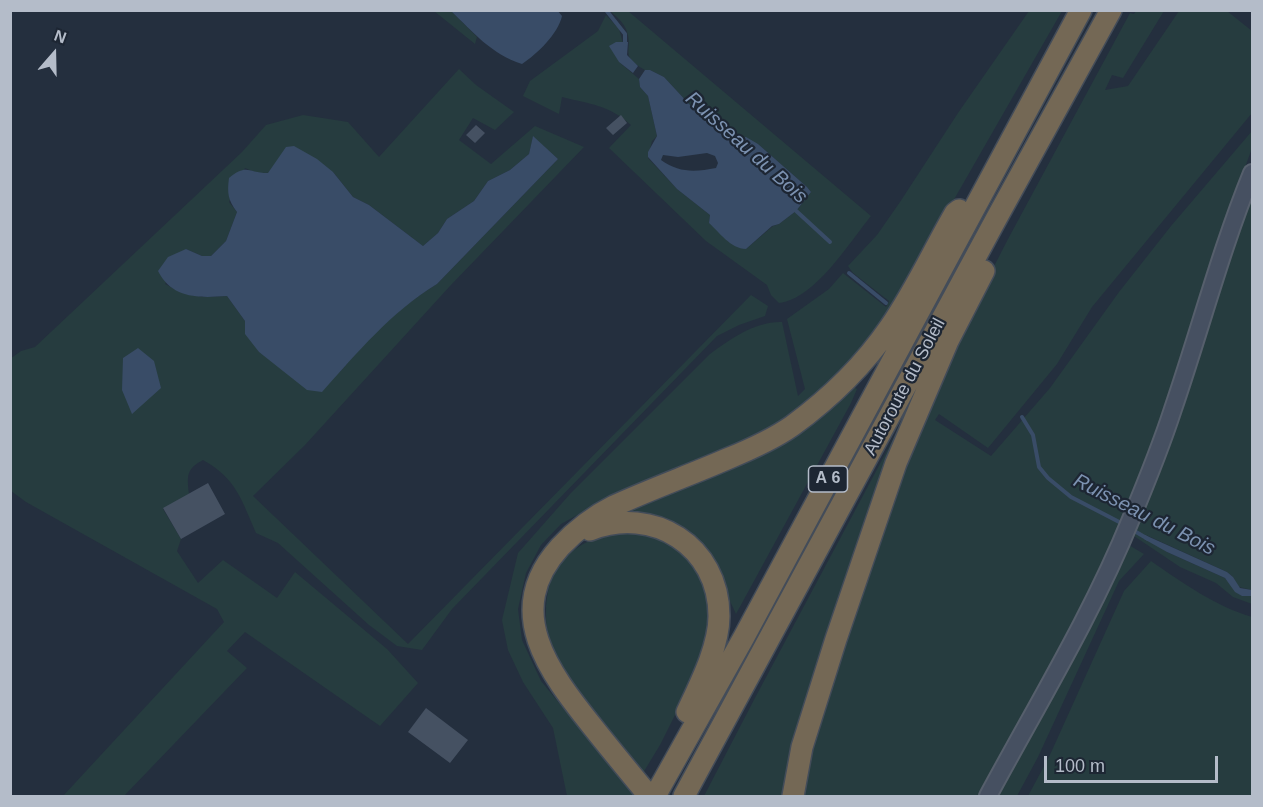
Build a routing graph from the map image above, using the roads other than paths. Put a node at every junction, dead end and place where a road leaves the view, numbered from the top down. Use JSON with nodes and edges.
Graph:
{"nodes":[{"id":1,"x":1081,"y":10,"type":"edge"},
{"id":2,"x":1111,"y":10,"type":"edge"},
{"id":3,"x":1252,"y":173,"type":"edge"},
{"id":4,"x":983,"y":190,"type":"junction"},
{"id":5,"x":995,"y":220,"type":"junction"},
{"id":6,"x":567,"y":539,"type":"junction"},
{"id":7,"x":671,"y":767,"type":"junction"},
{"id":8,"x":649,"y":796,"type":"edge"},
{"id":9,"x":655,"y":796,"type":"edge"},
{"id":10,"x":684,"y":796,"type":"edge"},
{"id":11,"x":793,"y":796,"type":"edge"},
{"id":12,"x":988,"y":796,"type":"edge"}],
"edges":[{"from":1,"to":4,"type":"highway","name":"Autoroute du Soleil","number":"A 6"},
{"from":2,"to":5,"type":"highway","name":"Autoroute du Soleil","number":"A 6"},
{"from":3,"to":12,"type":"street"},
{"from":4,"to":6,"type":"highway"},
{"from":4,"to":7,"type":"highway","name":"Autoroute du Soleil","number":"A 6"},
{"from":5,"to":10,"type":"highway","name":"Autoroute du Soleil","number":"A 6"},
{"from":5,"to":11,"type":"highway"},
{"from":6,"to":7,"type":"highway"},
{"from":6,"to":8,"type":"highway"},
{"from":7,"to":9,"type":"highway","name":"Autoroute du Soleil","number":"A 6"}]}
